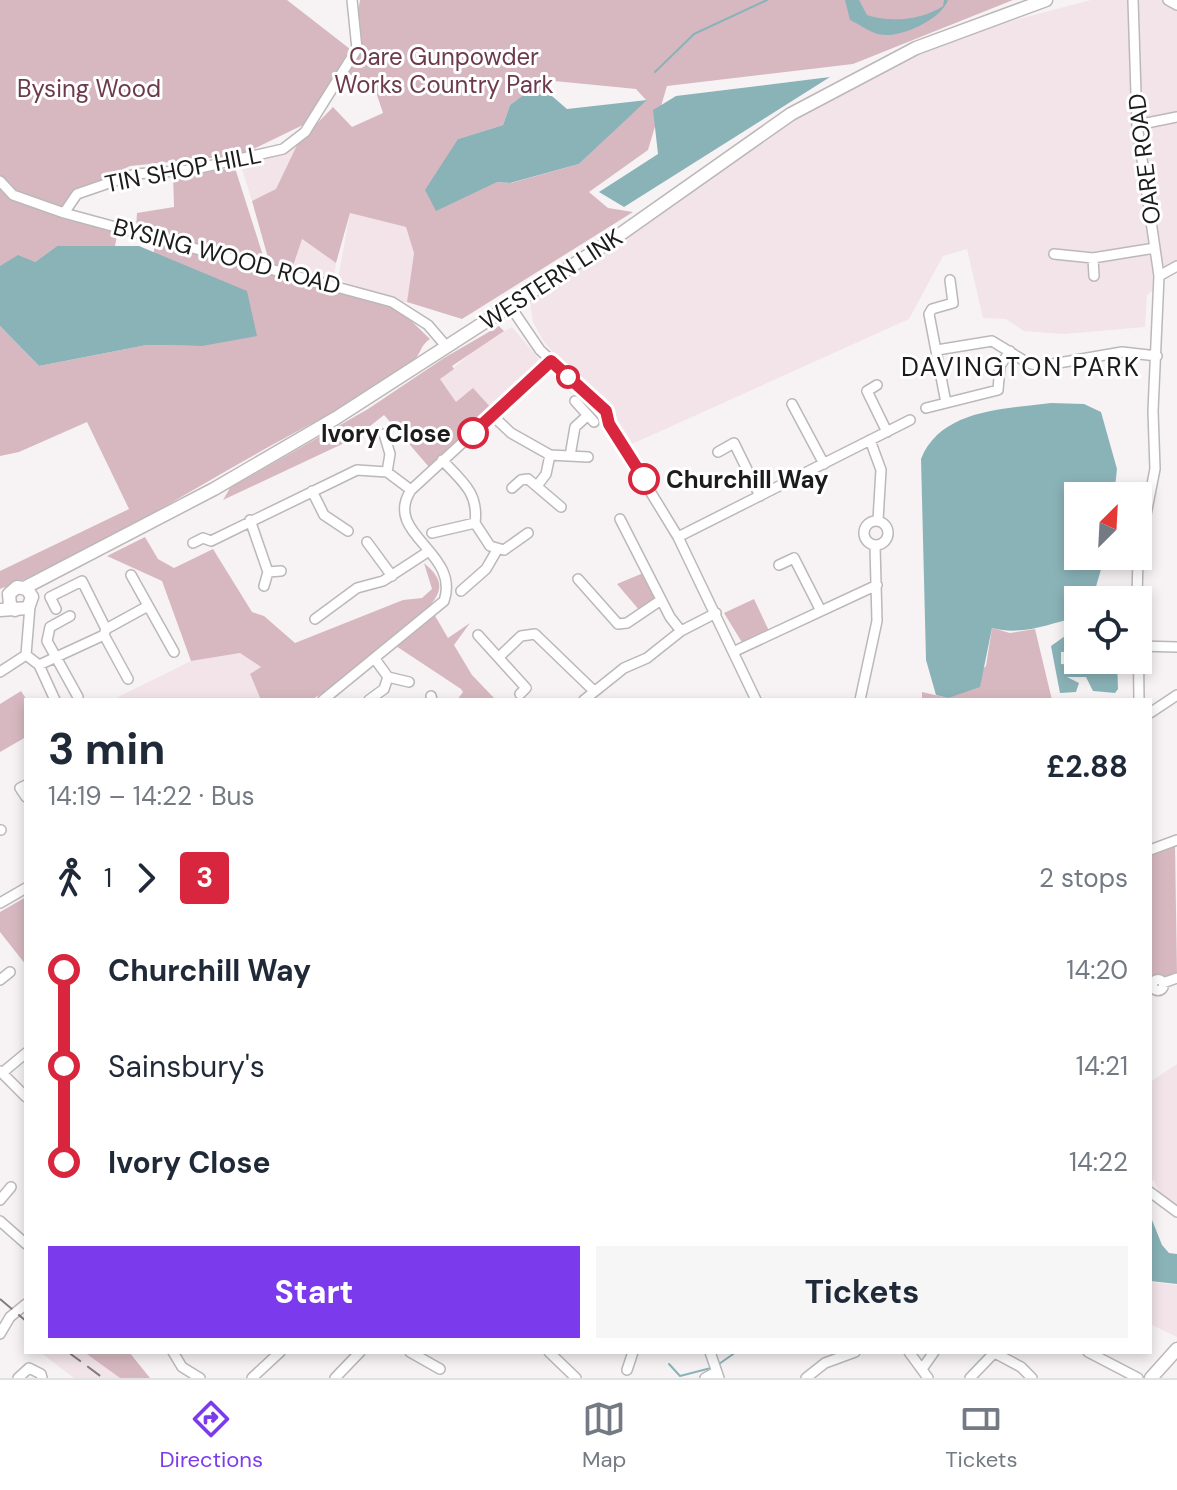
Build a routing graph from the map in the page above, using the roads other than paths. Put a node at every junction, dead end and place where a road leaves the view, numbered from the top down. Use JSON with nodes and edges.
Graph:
{"nodes":[{"id":1,"x":352,"y":0,"type":"edge"},
{"id":2,"x":1046,"y":0,"type":"edge"},
{"id":3,"x":1133,"y":0,"type":"edge"},
{"id":4,"x":1168,"y":0,"type":"edge"},
{"id":5,"x":1177,"y":5,"type":"edge"},
{"id":6,"x":1177,"y":117,"type":"edge"},
{"id":7,"x":1137,"y":125,"type":"junction"},
{"id":8,"x":0,"y":181,"type":"edge"},
{"id":9,"x":64,"y":213,"type":"junction"},
{"id":10,"x":1155,"y":248,"type":"junction"},
{"id":11,"x":1054,"y":254,"type":"dead end"},
{"id":12,"x":1093,"y":258,"type":"junction"},
{"id":13,"x":1177,"y":266,"type":"edge"},
{"id":14,"x":1094,"y":276,"type":"dead end"},
{"id":15,"x":1159,"y":276,"type":"junction"},
{"id":16,"x":950,"y":280,"type":"dead end"},
{"id":17,"x":510,"y":306,"type":"junction"},
{"id":18,"x":446,"y":346,"type":"junction"},
{"id":19,"x":937,"y":350,"type":"junction"},
{"id":20,"x":1010,"y":351,"type":"junction"},
{"id":21,"x":1157,"y":356,"type":"junction"},
{"id":22,"x":551,"y":361,"type":"junction"},
{"id":23,"x":877,"y":385,"type":"dead end"},
{"id":24,"x":803,"y":399,"type":"dead end"},
{"id":25,"x":575,"y":401,"type":"dead end"},
{"id":26,"x":946,"y":403,"type":"junction"},
{"id":27,"x":926,"y":408,"type":"dead end"},
{"id":28,"x":493,"y":416,"type":"junction"},
{"id":29,"x":910,"y":420,"type":"dead end"},
{"id":30,"x":887,"y":432,"type":"junction"},
{"id":31,"x":389,"y":438,"type":"dead end"},
{"id":32,"x":870,"y":440,"type":"junction"},
{"id":33,"x":718,"y":452,"type":"dead end"},
{"id":34,"x":550,"y":455,"type":"junction"},
{"id":35,"x":570,"y":456,"type":"junction"},
{"id":36,"x":588,"y":457,"type":"dead end"},
{"id":37,"x":442,"y":460,"type":"junction"},
{"id":38,"x":824,"y":464,"type":"junction"},
{"id":39,"x":387,"y":472,"type":"junction"},
{"id":40,"x":1152,"y":484,"type":"edge"},
{"id":41,"x":537,"y":486,"type":"junction"},
{"id":42,"x":512,"y":488,"type":"dead end"},
{"id":43,"x":411,"y":490,"type":"junction"},
{"id":44,"x":312,"y":491,"type":"junction"},
{"id":45,"x":760,"y":496,"type":"junction"},
{"id":46,"x":561,"y":507,"type":"dead end"},
{"id":47,"x":620,"y":519,"type":"dead end"},
{"id":48,"x":250,"y":520,"type":"junction"},
{"id":49,"x":878,"y":520,"type":"junction"},
{"id":50,"x":475,"y":523,"type":"junction"},
{"id":51,"x":347,"y":525,"type":"dead end"},
{"id":52,"x":435,"y":530,"type":"dead end"},
{"id":53,"x":528,"y":533,"type":"dead end"},
{"id":54,"x":199,"y":537,"type":"dead end"},
{"id":55,"x":678,"y":537,"type":"junction"},
{"id":56,"x":875,"y":546,"type":"junction"},
{"id":57,"x":369,"y":547,"type":"dead end"},
{"id":58,"x":497,"y":550,"type":"junction"},
{"id":59,"x":429,"y":551,"type":"junction"},
{"id":60,"x":779,"y":565,"type":"dead end"},
{"id":61,"x":281,"y":571,"type":"dead end"},
{"id":62,"x":268,"y":572,"type":"junction"},
{"id":63,"x":131,"y":575,"type":"dead end"},
{"id":64,"x":392,"y":576,"type":"junction"},
{"id":65,"x":877,"y":585,"type":"junction"},
{"id":66,"x":264,"y":586,"type":"dead end"},
{"id":67,"x":580,"y":586,"type":"dead end"},
{"id":68,"x":461,"y":591,"type":"dead end"},
{"id":69,"x":661,"y":600,"type":"junction"},
{"id":70,"x":24,"y":602,"type":"junction"},
{"id":71,"x":3,"y":603,"type":"edge"},
{"id":72,"x":148,"y":606,"type":"junction"},
{"id":73,"x":56,"y":609,"type":"dead end"},
{"id":74,"x":821,"y":611,"type":"junction"},
{"id":75,"x":716,"y":613,"type":"junction"},
{"id":76,"x":70,"y":616,"type":"dead end"},
{"id":77,"x":315,"y":619,"type":"dead end"},
{"id":78,"x":681,"y":631,"type":"junction"},
{"id":79,"x":105,"y":632,"type":"junction"},
{"id":80,"x":478,"y":635,"type":"dead end"},
{"id":81,"x":1152,"y":646,"type":"edge"},
{"id":82,"x":1177,"y":647,"type":"edge"},
{"id":83,"x":174,"y":652,"type":"dead end"},
{"id":84,"x":733,"y":652,"type":"junction"},
{"id":85,"x":26,"y":655,"type":"junction"},
{"id":86,"x":499,"y":657,"type":"junction"},
{"id":87,"x":57,"y":658,"type":"junction"},
{"id":88,"x":375,"y":659,"type":"junction"},
{"id":89,"x":39,"y":665,"type":"junction"},
{"id":90,"x":0,"y":672,"type":"edge"},
{"id":91,"x":1139,"y":674,"type":"edge"},
{"id":92,"x":388,"y":677,"type":"junction"},
{"id":93,"x":128,"y":679,"type":"dead end"},
{"id":94,"x":409,"y":682,"type":"dead end"},
{"id":95,"x":594,"y":691,"type":"junction"},
{"id":96,"x":520,"y":694,"type":"dead end"},
{"id":97,"x":1177,"y":695,"type":"edge"},
{"id":98,"x":78,"y":697,"type":"dead end"},
{"id":99,"x":54,"y":698,"type":"edge"},
{"id":100,"x":326,"y":698,"type":"edge"},
{"id":101,"x":372,"y":698,"type":"edge"},
{"id":102,"x":586,"y":698,"type":"edge"},
{"id":103,"x":755,"y":698,"type":"edge"},
{"id":104,"x":861,"y":698,"type":"edge"},
{"id":105,"x":1139,"y":698,"type":"edge"},
{"id":106,"x":1152,"y":712,"type":"edge"},
{"id":107,"x":1177,"y":840,"type":"edge"},
{"id":108,"x":1152,"y":849,"type":"edge"},
{"id":109,"x":24,"y":889,"type":"edge"},
{"id":110,"x":0,"y":903,"type":"edge"},
{"id":111,"x":10,"y":972,"type":"dead end"},
{"id":112,"x":1177,"y":978,"type":"edge"},
{"id":113,"x":0,"y":980,"type":"edge"},
{"id":114,"x":1155,"y":986,"type":"edge"},
{"id":115,"x":24,"y":1055,"type":"edge"},
{"id":116,"x":1,"y":1072,"type":"edge"},
{"id":117,"x":24,"y":1095,"type":"edge"},
{"id":118,"x":11,"y":1187,"type":"dead end"},
{"id":119,"x":1152,"y":1193,"type":"edge"},
{"id":120,"x":0,"y":1200,"type":"edge"},
{"id":121,"x":1177,"y":1212,"type":"edge"},
{"id":122,"x":0,"y":1221,"type":"edge"},
{"id":123,"x":24,"y":1242,"type":"edge"},
{"id":124,"x":24,"y":1306,"type":"edge"},
{"id":125,"x":2,"y":1327,"type":"edge"},
{"id":126,"x":1177,"y":1349,"type":"edge"},
{"id":127,"x":174,"y":1354,"type":"edge"},
{"id":128,"x":278,"y":1354,"type":"edge"},
{"id":129,"x":358,"y":1354,"type":"edge"},
{"id":130,"x":413,"y":1354,"type":"edge"},
{"id":131,"x":551,"y":1354,"type":"edge"},
{"id":132,"x":632,"y":1354,"type":"edge"},
{"id":133,"x":711,"y":1354,"type":"edge"},
{"id":134,"x":850,"y":1354,"type":"edge"},
{"id":135,"x":910,"y":1354,"type":"edge"},
{"id":136,"x":933,"y":1354,"type":"edge"},
{"id":137,"x":992,"y":1354,"type":"edge"},
{"id":138,"x":995,"y":1354,"type":"edge"},
{"id":139,"x":1092,"y":1354,"type":"edge"},
{"id":140,"x":1165,"y":1362,"type":"junction"},
{"id":141,"x":1177,"y":1369,"type":"edge"},
{"id":142,"x":439,"y":1370,"type":"edge"},
{"id":143,"x":627,"y":1370,"type":"dead end"},
{"id":144,"x":925,"y":1374,"type":"edge"},
{"id":145,"x":718,"y":1375,"type":"edge"},
{"id":146,"x":339,"y":1377,"type":"edge"},
{"id":147,"x":18,"y":1378,"type":"edge"},
{"id":148,"x":42,"y":1378,"type":"edge"},
{"id":149,"x":200,"y":1378,"type":"edge"},
{"id":150,"x":252,"y":1378,"type":"edge"},
{"id":151,"x":576,"y":1378,"type":"edge"},
{"id":152,"x":705,"y":1378,"type":"edge"},
{"id":153,"x":806,"y":1378,"type":"edge"},
{"id":154,"x":970,"y":1378,"type":"edge"},
{"id":155,"x":1032,"y":1378,"type":"edge"},
{"id":156,"x":1138,"y":1378,"type":"edge"},
{"id":157,"x":1151,"y":1378,"type":"edge"}],
"edges":[{"from":1,"to":9,"type":"street","name":"TIN SHOP HILL"},
{"from":2,"to":17,"type":"main road","name":"WESTERN LINK"},
{"from":3,"to":7,"type":"street","name":"OARE ROAD"},
{"from":4,"to":5,"type":"street"},
{"from":6,"to":7,"type":"street"},
{"from":7,"to":10,"type":"street","name":"OARE ROAD"},
{"from":8,"to":9,"type":"street","name":"BYSING WOOD ROAD"},
{"from":9,"to":18,"type":"street","name":"BYSING WOOD ROAD"},
{"from":10,"to":12,"type":"street"},
{"from":10,"to":15,"type":"street","name":"OARE ROAD"},
{"from":11,"to":12,"type":"street"},
{"from":12,"to":14,"type":"street"},
{"from":13,"to":15,"type":"street"},
{"from":15,"to":21,"type":"street","name":"OARE ROAD"},
{"from":16,"to":19,"type":"street"},
{"from":17,"to":18,"type":"main road","name":"WESTERN LINK"},
{"from":17,"to":22,"type":"street"},
{"from":18,"to":70,"type":"main road","name":"WESTERN LINK"},
{"from":19,"to":20,"type":"street"},
{"from":19,"to":26,"type":"street"},
{"from":20,"to":21,"type":"street"},
{"from":20,"to":26,"type":"street"},
{"from":21,"to":40,"type":"street","name":"OARE ROAD"},
{"from":22,"to":28,"type":"street"},
{"from":22,"to":55,"type":"street"},
{"from":23,"to":30,"type":"street"},
{"from":24,"to":38,"type":"street"},
{"from":25,"to":35,"type":"street"},
{"from":26,"to":27,"type":"street"},
{"from":28,"to":34,"type":"street"},
{"from":28,"to":37,"type":"street"},
{"from":29,"to":30,"type":"street"},
{"from":30,"to":32,"type":"street"},
{"from":31,"to":39,"type":"street"},
{"from":32,"to":38,"type":"street"},
{"from":32,"to":49,"type":"street"},
{"from":33,"to":45,"type":"street"},
{"from":34,"to":35,"type":"street"},
{"from":34,"to":41,"type":"street"},
{"from":35,"to":36,"type":"street"},
{"from":37,"to":43,"type":"street"},
{"from":37,"to":50,"type":"street"},
{"from":38,"to":45,"type":"street"},
{"from":39,"to":43,"type":"street"},
{"from":39,"to":44,"type":"street"},
{"from":41,"to":42,"type":"street"},
{"from":41,"to":46,"type":"street"},
{"from":43,"to":59,"type":"street"},
{"from":44,"to":48,"type":"street"},
{"from":44,"to":51,"type":"street"},
{"from":45,"to":55,"type":"street"},
{"from":47,"to":69,"type":"street"},
{"from":48,"to":54,"type":"street"},
{"from":48,"to":62,"type":"street"},
{"from":49,"to":56,"type":"street"},
{"from":49,"to":56,"type":"street"},
{"from":50,"to":52,"type":"street"},
{"from":50,"to":58,"type":"street"},
{"from":53,"to":58,"type":"street"},
{"from":55,"to":75,"type":"street"},
{"from":56,"to":65,"type":"street"},
{"from":57,"to":64,"type":"street"},
{"from":58,"to":68,"type":"street"},
{"from":59,"to":64,"type":"street"},
{"from":59,"to":88,"type":"street"},
{"from":60,"to":74,"type":"street"},
{"from":61,"to":62,"type":"street"},
{"from":62,"to":66,"type":"street"},
{"from":63,"to":72,"type":"street"},
{"from":64,"to":77,"type":"street"},
{"from":65,"to":74,"type":"street"},
{"from":65,"to":104,"type":"street"},
{"from":67,"to":69,"type":"street"},
{"from":69,"to":78,"type":"street"},
{"from":70,"to":71,"type":"main road"},
{"from":70,"to":85,"type":"street"},
{"from":72,"to":79,"type":"street"},
{"from":72,"to":83,"type":"street"},
{"from":73,"to":79,"type":"street"},
{"from":74,"to":84,"type":"street"},
{"from":75,"to":78,"type":"street"},
{"from":75,"to":84,"type":"street"},
{"from":76,"to":87,"type":"street"},
{"from":78,"to":95,"type":"street"},
{"from":79,"to":87,"type":"street"},
{"from":79,"to":93,"type":"street"},
{"from":80,"to":86,"type":"street"},
{"from":81,"to":82,"type":"street"},
{"from":84,"to":103,"type":"street"},
{"from":85,"to":89,"type":"street"},
{"from":85,"to":90,"type":"street"},
{"from":86,"to":95,"type":"street"},
{"from":86,"to":96,"type":"street"},
{"from":87,"to":89,"type":"street"},
{"from":87,"to":98,"type":"street"},
{"from":88,"to":92,"type":"street"},
{"from":88,"to":100,"type":"street"},
{"from":89,"to":99,"type":"street"},
{"from":91,"to":105,"type":"street"},
{"from":92,"to":94,"type":"street"},
{"from":92,"to":101,"type":"street"},
{"from":95,"to":102,"type":"street"},
{"from":97,"to":106,"type":"street"},
{"from":107,"to":108,"type":"street"},
{"from":109,"to":110,"type":"street"},
{"from":111,"to":113,"type":"street"},
{"from":112,"to":114,"type":"street"},
{"from":115,"to":116,"type":"street"},
{"from":116,"to":117,"type":"street"},
{"from":118,"to":120,"type":"street"},
{"from":119,"to":121,"type":"street"},
{"from":122,"to":123,"type":"street"},
{"from":124,"to":125,"type":"street"},
{"from":126,"to":140,"type":"main road"},
{"from":127,"to":149,"type":"street"},
{"from":128,"to":150,"type":"street"},
{"from":129,"to":146,"type":"street"},
{"from":130,"to":142,"type":"street"},
{"from":131,"to":151,"type":"street"},
{"from":132,"to":143,"type":"street"},
{"from":133,"to":145,"type":"street"},
{"from":134,"to":153,"type":"street"},
{"from":135,"to":144,"type":"street"},
{"from":136,"to":144,"type":"street"},
{"from":137,"to":154,"type":"street"},
{"from":138,"to":155,"type":"street"},
{"from":139,"to":156,"type":"street"},
{"from":140,"to":141,"type":"street"},
{"from":140,"to":157,"type":"main road"},
{"from":145,"to":152,"type":"street"},
{"from":147,"to":148,"type":"street"}]}
